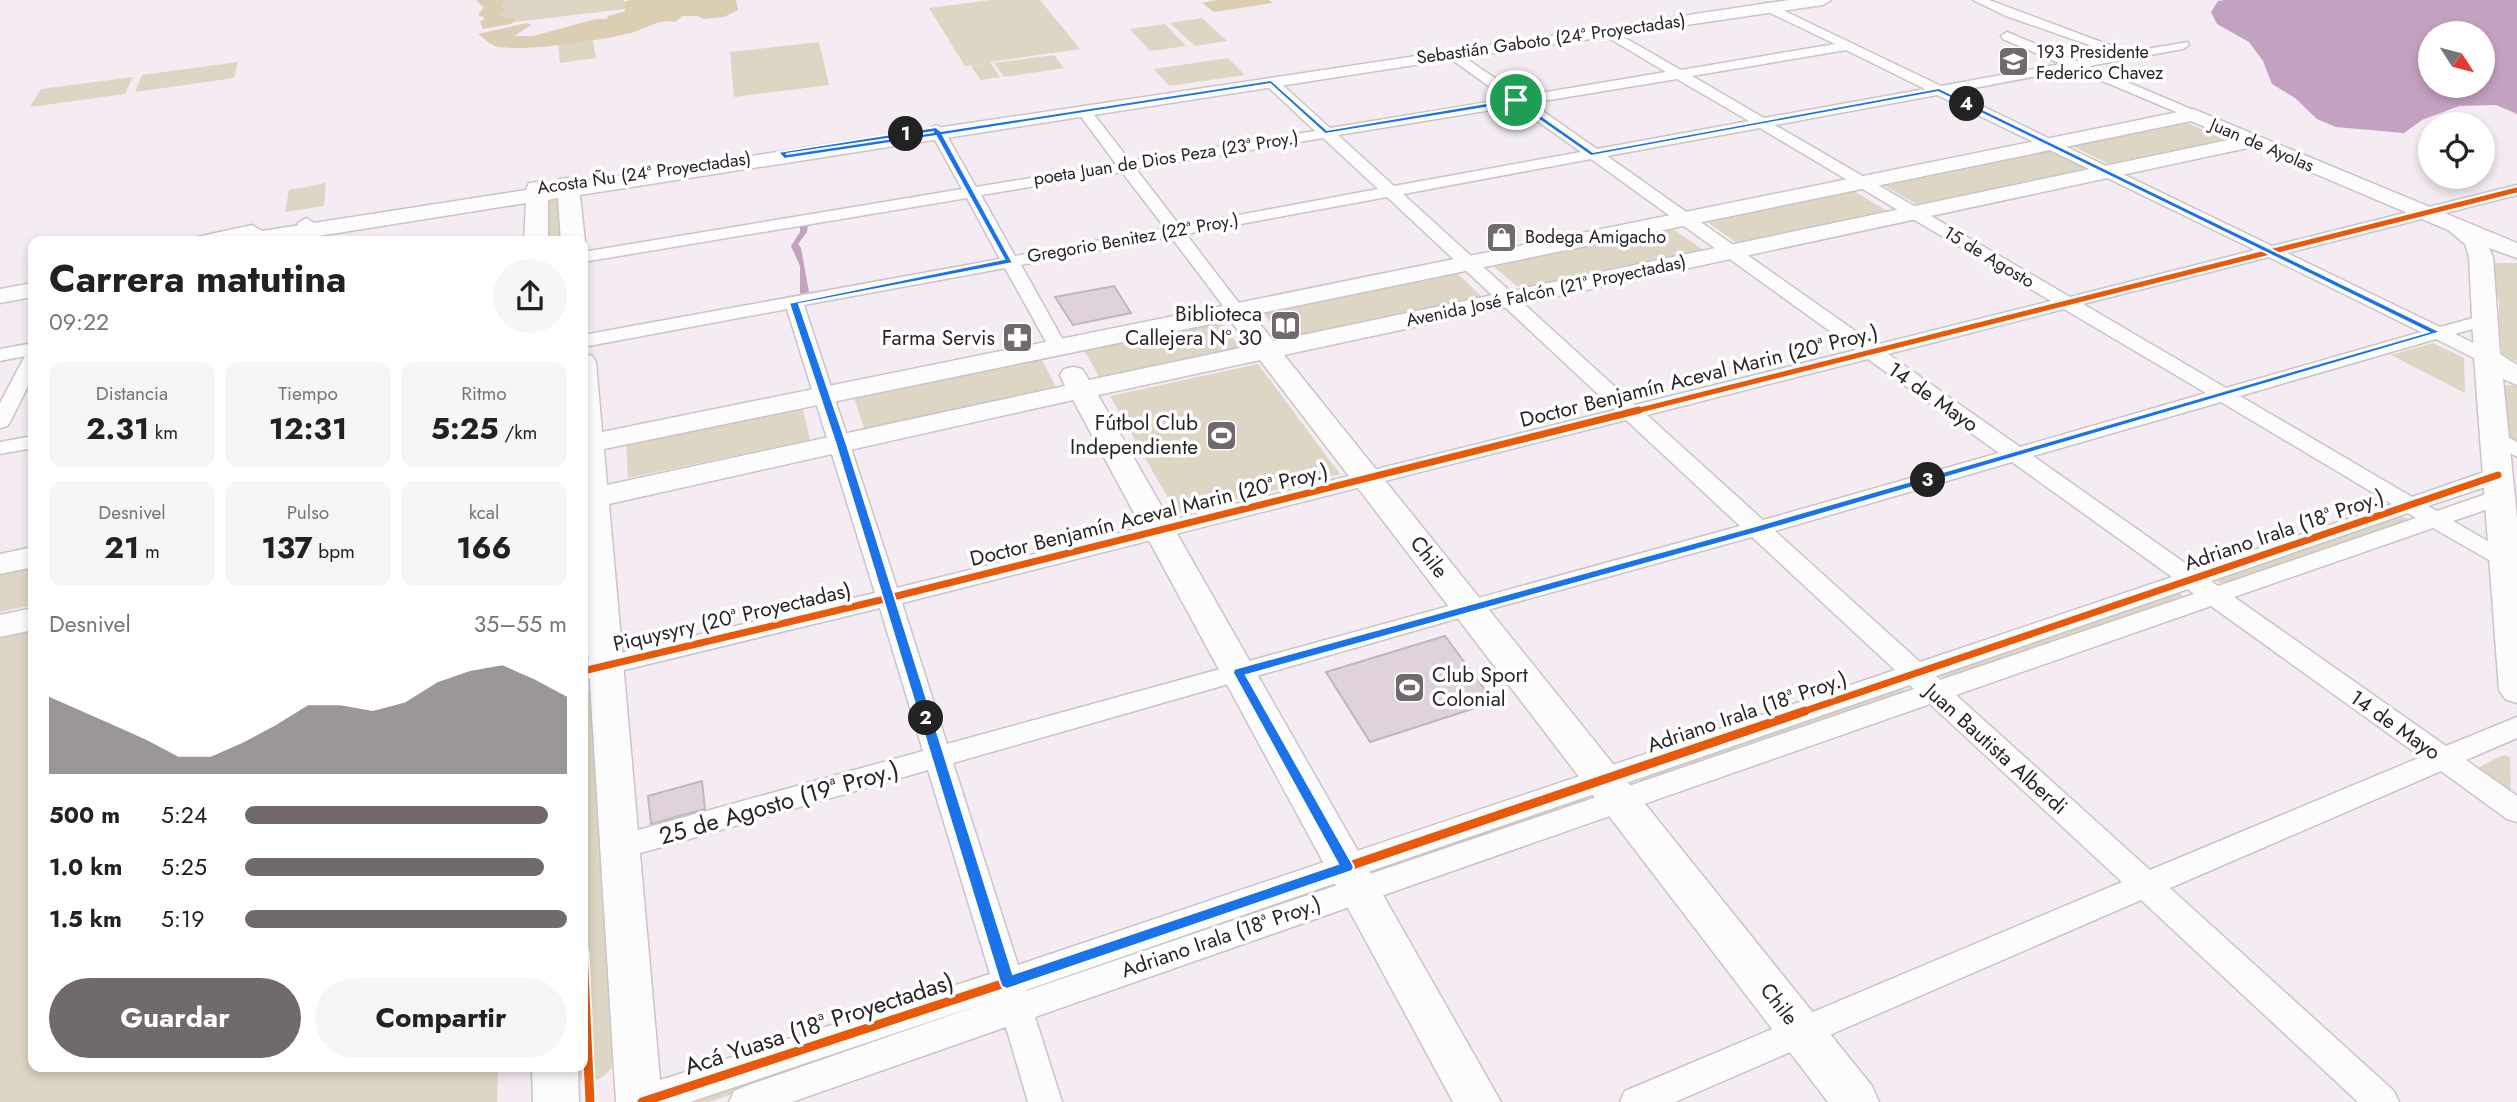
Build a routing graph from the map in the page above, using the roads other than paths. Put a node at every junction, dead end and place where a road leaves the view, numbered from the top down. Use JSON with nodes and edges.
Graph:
{"nodes":[{"id":1,"x":1824,"y":0,"type":"edge"},
{"id":2,"x":1979,"y":0,"type":"edge"},
{"id":3,"x":1768,"y":7,"type":"junction"},
{"id":4,"x":1606,"y":31,"type":"junction"},
{"id":5,"x":2007,"y":36,"type":"dead end"},
{"id":6,"x":2183,"y":45,"type":"dead end"},
{"id":7,"x":1848,"y":46,"type":"junction"},
{"id":8,"x":2106,"y":46,"type":"dead end"},
{"id":9,"x":1453,"y":54,"type":"junction"},
{"id":10,"x":2076,"y":65,"type":"junction"},
{"id":11,"x":1678,"y":74,"type":"junction"},
{"id":12,"x":1271,"y":82,"type":"junction"},
{"id":13,"x":1939,"y":90,"type":"junction"},
{"id":14,"x":1516,"y":100,"type":"junction"},
{"id":15,"x":1078,"y":111,"type":"junction"},
{"id":16,"x":2193,"y":115,"type":"junction"},
{"id":17,"x":1761,"y":123,"type":"junction"},
{"id":18,"x":937,"y":132,"type":"junction"},
{"id":19,"x":1325,"y":132,"type":"junction"},
{"id":20,"x":2252,"y":141,"type":"junction"},
{"id":21,"x":2050,"y":144,"type":"junction"},
{"id":22,"x":1591,"y":154,"type":"junction"},
{"id":23,"x":1125,"y":165,"type":"junction"},
{"id":24,"x":2106,"y":172,"type":"junction"},
{"id":25,"x":1863,"y":183,"type":"junction"},
{"id":26,"x":568,"y":187,"type":"junction"},
{"id":27,"x":2517,"y":190,"type":"edge"},
{"id":28,"x":537,"y":191,"type":"junction"},
{"id":29,"x":970,"y":191,"type":"junction"},
{"id":30,"x":1390,"y":191,"type":"junction"},
{"id":31,"x":1914,"y":213,"type":"junction"},
{"id":32,"x":2424,"y":213,"type":"junction"},
{"id":33,"x":1683,"y":219,"type":"junction"},
{"id":34,"x":2456,"y":226,"type":"junction"},
{"id":35,"x":304,"y":231,"type":"edge"},
{"id":36,"x":1175,"y":231,"type":"junction"},
{"id":37,"x":259,"y":236,"type":"edge"},
{"id":38,"x":272,"y":236,"type":"edge"},
{"id":39,"x":536,"y":236,"type":"edge"},
{"id":40,"x":572,"y":236,"type":"edge"},
{"id":41,"x":2270,"y":251,"type":"junction"},
{"id":42,"x":2517,"y":251,"type":"edge"},
{"id":43,"x":1729,"y":252,"type":"junction"},
{"id":44,"x":588,"y":256,"type":"edge"},
{"id":45,"x":1010,"y":261,"type":"junction"},
{"id":46,"x":2482,"y":261,"type":"junction"},
{"id":47,"x":2517,"y":261,"type":"edge"},
{"id":48,"x":1468,"y":263,"type":"junction"},
{"id":49,"x":28,"y":291,"type":"edge"},
{"id":50,"x":0,"y":296,"type":"edge"},
{"id":51,"x":1507,"y":299,"type":"junction"},
{"id":52,"x":2066,"y":302,"type":"junction"},
{"id":53,"x":794,"y":303,"type":"junction"},
{"id":54,"x":1236,"y":311,"type":"junction"},
{"id":55,"x":2484,"y":320,"type":"junction"},
{"id":56,"x":2437,"y":332,"type":"junction"},
{"id":57,"x":588,"y":340,"type":"edge"},
{"id":58,"x":1059,"y":349,"type":"junction"},
{"id":59,"x":28,"y":350,"type":"edge"},
{"id":60,"x":1269,"y":352,"type":"junction"},
{"id":61,"x":1870,"y":352,"type":"junction"},
{"id":62,"x":0,"y":355,"type":"edge"},
{"id":63,"x":2487,"y":357,"type":"junction"},
{"id":64,"x":28,"y":368,"type":"edge"},
{"id":65,"x":2517,"y":377,"type":"edge"},
{"id":66,"x":1082,"y":390,"type":"junction"},
{"id":67,"x":2222,"y":394,"type":"junction"},
{"id":68,"x":825,"y":396,"type":"junction"},
{"id":69,"x":1629,"y":412,"type":"junction"},
{"id":70,"x":0,"y":422,"type":"edge"},
{"id":71,"x":28,"y":443,"type":"edge"},
{"id":72,"x":2506,"y":444,"type":"edge"},
{"id":73,"x":588,"y":445,"type":"edge"},
{"id":74,"x":841,"y":445,"type":"junction"},
{"id":75,"x":0,"y":448,"type":"edge"},
{"id":76,"x":2015,"y":454,"type":"junction"},
{"id":77,"x":1367,"y":478,"type":"junction"},
{"id":78,"x":2499,"y":486,"type":"junction"},
{"id":79,"x":588,"y":499,"type":"edge"},
{"id":80,"x":2410,"y":505,"type":"junction"},
{"id":81,"x":2434,"y":519,"type":"junction"},
{"id":82,"x":1756,"y":529,"type":"junction"},
{"id":83,"x":1160,"y":530,"type":"junction"},
{"id":84,"x":28,"y":558,"type":"edge"},
{"id":85,"x":0,"y":564,"type":"edge"},
{"id":86,"x":2511,"y":565,"type":"edge"},
{"id":87,"x":2191,"y":580,"type":"junction"},
{"id":88,"x":2213,"y":596,"type":"junction"},
{"id":89,"x":889,"y":598,"type":"junction"},
{"id":90,"x":1468,"y":607,"type":"junction"},
{"id":91,"x":28,"y":620,"type":"edge"},
{"id":92,"x":0,"y":626,"type":"edge"},
{"id":93,"x":594,"y":668,"type":"edge"},
{"id":94,"x":1239,"y":673,"type":"junction"},
{"id":95,"x":1924,"y":683,"type":"junction"},
{"id":96,"x":2517,"y":690,"type":"edge"},
{"id":97,"x":2517,"y":727,"type":"edge"},
{"id":98,"x":938,"y":758,"type":"junction"},
{"id":99,"x":2443,"y":759,"type":"junction"},
{"id":100,"x":1611,"y":790,"type":"junction"},
{"id":101,"x":2517,"y":811,"type":"edge"},
{"id":102,"x":620,"y":847,"type":"junction"},
{"id":103,"x":1353,"y":878,"type":"junction"},
{"id":104,"x":2146,"y":886,"type":"junction"},
{"id":105,"x":1012,"y":995,"type":"junction"},
{"id":106,"x":1801,"y":1032,"type":"junction"},
{"id":107,"x":555,"y":1072,"type":"edge"},
{"id":108,"x":556,"y":1102,"type":"edge"},
{"id":109,"x":640,"y":1102,"type":"edge"},
{"id":110,"x":746,"y":1102,"type":"edge"},
{"id":111,"x":1045,"y":1102,"type":"edge"},
{"id":112,"x":1478,"y":1102,"type":"edge"},
{"id":113,"x":1637,"y":1102,"type":"edge"},
{"id":114,"x":1856,"y":1102,"type":"edge"},
{"id":115,"x":2382,"y":1102,"type":"edge"}],
"edges":[{"from":1,"to":3,"type":"street","name":"Sebastián Gaboto (24ª Proyectadas)"},
{"from":2,"to":8,"type":"street"},
{"from":3,"to":4,"type":"street","name":"Sebastián Gaboto (24ª Proyectadas)"},
{"from":3,"to":7,"type":"street"},
{"from":4,"to":9,"type":"street","name":"Sebastián Gaboto (24ª Proyectadas)"},
{"from":4,"to":11,"type":"street","name":"15 de Agosto"},
{"from":5,"to":10,"type":"street","name":"Juan de Ayolas"},
{"from":6,"to":10,"type":"street","name":"Gregorio Benitez (22ª Proy.)"},
{"from":7,"to":11,"type":"street","name":"poeta Juan de Dios Peza (23ª Proy.)"},
{"from":7,"to":13,"type":"street"},
{"from":9,"to":12,"type":"street","name":"Sebastián Gaboto (24ª Proyectadas)"},
{"from":9,"to":14,"type":"street","name":"14 de Mayo"},
{"from":10,"to":13,"type":"street","name":"Gregorio Benitez (22ª Proy.)"},
{"from":10,"to":16,"type":"street","name":"Juan de Ayolas"},
{"from":11,"to":14,"type":"street","name":"poeta Juan de Dios Peza (23ª Proy.)"},
{"from":11,"to":17,"type":"street","name":"15 de Agosto"},
{"from":12,"to":15,"type":"street"},
{"from":12,"to":19,"type":"street","name":"Juan Bautista Alberdi"},
{"from":13,"to":17,"type":"street","name":"Gregorio Benitez (22ª Proy.)"},
{"from":13,"to":21,"type":"street"},
{"from":14,"to":19,"type":"street","name":"poeta Juan de Dios Peza (23ª Proy.)"},
{"from":14,"to":22,"type":"street","name":"14 de Mayo"},
{"from":15,"to":18,"type":"street","name":"Acosta Ñu (24ª Proyectadas)"},
{"from":15,"to":23,"type":"street","name":"Chile"},
{"from":16,"to":20,"type":"street","name":"Juan de Ayolas"},
{"from":16,"to":21,"type":"street","name":"Avenida José Falcón (21ª Proyectadas)"},
{"from":17,"to":22,"type":"street","name":"Gregorio Benitez (22ª Proy.)"},
{"from":17,"to":25,"type":"street","name":"15 de Agosto"},
{"from":18,"to":26,"type":"street","name":"Acosta Ñu (24ª Proyectadas)"},
{"from":18,"to":29,"type":"street"},
{"from":19,"to":23,"type":"street","name":"poeta Juan de Dios Peza (23ª Proy.)"},
{"from":19,"to":30,"type":"street","name":"Juan Bautista Alberdi"},
{"from":20,"to":24,"type":"street","name":"Avenida José Falcón (21ª Proyectadas)"},
{"from":20,"to":32,"type":"street","name":"Juan de Ayolas"},
{"from":21,"to":24,"type":"street"},
{"from":21,"to":25,"type":"street","name":"Avenida José Falcón (21ª Proyectadas)"},
{"from":22,"to":30,"type":"street","name":"Gregorio Benitez (22ª Proy.)"},
{"from":22,"to":33,"type":"street","name":"14 de Mayo"},
{"from":23,"to":29,"type":"street","name":"poeta Juan de Dios Peza (23ª Proy.)"},
{"from":23,"to":36,"type":"street","name":"Chile"},
{"from":24,"to":31,"type":"street","name":"Avenida José Falcón (21ª Proyectadas)"},
{"from":24,"to":41,"type":"street"},
{"from":25,"to":31,"type":"street","name":"15 de Agosto"},
{"from":25,"to":33,"type":"street","name":"Avenida José Falcón (21ª Proyectadas)"},
{"from":26,"to":28,"type":"street","name":"Acosta Ñu (24ª Proyectadas)"},
{"from":26,"to":40,"type":"street"},
{"from":27,"to":32,"type":"street","name":"Doctor Benjamín Aceval Marin (20ª Proy.)"},
{"from":28,"to":35,"type":"street","name":"Acosta Ñu (24ª Proyectadas)"},
{"from":28,"to":39,"type":"street"},
{"from":29,"to":44,"type":"street","name":"poeta Juan de Dios Peza (23ª Proy.)"},
{"from":29,"to":45,"type":"street"},
{"from":30,"to":36,"type":"street","name":"Gregorio Benitez (22ª Proy.)"},
{"from":30,"to":48,"type":"street","name":"Juan Bautista Alberdi"},
{"from":31,"to":43,"type":"street","name":"Avenida José Falcón (21ª Proyectadas)"},
{"from":31,"to":52,"type":"street","name":"15 de Agosto"},
{"from":32,"to":34,"type":"street","name":"Juan de Ayolas"},
{"from":32,"to":41,"type":"street","name":"Doctor Benjamín Aceval Marin (20ª Proy.)"},
{"from":33,"to":43,"type":"street","name":"14 de Mayo"},
{"from":33,"to":48,"type":"street","name":"Avenida José Falcón (21ª Proyectadas)"},
{"from":34,"to":42,"type":"street","name":"Juan de Ayolas"},
{"from":34,"to":46,"type":"street"},
{"from":35,"to":37,"type":"street","name":"Acosta Ñu (24ª Proyectadas)"},
{"from":35,"to":38,"type":"street","name":"Acosta Ñu (24ª Proyectadas)"},
{"from":36,"to":45,"type":"street","name":"Gregorio Benitez (22ª Proy.)"},
{"from":36,"to":54,"type":"street","name":"Chile"},
{"from":41,"to":52,"type":"street","name":"Doctor Benjamín Aceval Marin (20ª Proy.)"},
{"from":41,"to":56,"type":"street"},
{"from":43,"to":51,"type":"street","name":"Avenida José Falcón (21ª Proyectadas)"},
{"from":43,"to":61,"type":"street","name":"14 de Mayo"},
{"from":45,"to":53,"type":"street","name":"Gregorio Benitez (22ª Proy.)"},
{"from":45,"to":58,"type":"street"},
{"from":46,"to":47,"type":"street"},
{"from":46,"to":55,"type":"street"},
{"from":48,"to":51,"type":"street","name":"Juan Bautista Alberdi"},
{"from":48,"to":54,"type":"street","name":"Avenida José Falcón (21ª Proyectadas)"},
{"from":49,"to":50,"type":"street"},
{"from":51,"to":60,"type":"street","name":"Avenida José Falcón (21ª Proyectadas)"},
{"from":51,"to":69,"type":"street","name":"Juan Bautista Alberdi"},
{"from":52,"to":61,"type":"street","name":"Doctor Benjamín Aceval Marin (20ª Proy.)"},
{"from":52,"to":67,"type":"street","name":"15 de Agosto"},
{"from":53,"to":57,"type":"street"},
{"from":53,"to":68,"type":"street"},
{"from":54,"to":58,"type":"street","name":"Avenida José Falcón (21ª Proyectadas)"},
{"from":54,"to":60,"type":"street","name":"Chile"},
{"from":55,"to":56,"type":"street","name":"25 de Agosto (19ª Proy.)"},
{"from":55,"to":63,"type":"street"},
{"from":56,"to":63,"type":"street"},
{"from":56,"to":67,"type":"street","name":"25 de Agosto (19ª Proy.)"},
{"from":58,"to":66,"type":"street"},
{"from":58,"to":68,"type":"street","name":"Avenida José Falcón (21ª Proyectadas)"},
{"from":59,"to":62,"type":"street"},
{"from":60,"to":66,"type":"street","name":"Avenida José Falcón (21ª Proyectadas)"},
{"from":60,"to":77,"type":"street","name":"Chile"},
{"from":61,"to":69,"type":"street","name":"Doctor Benjamín Aceval Marin (20ª Proy.)"},
{"from":61,"to":76,"type":"street","name":"14 de Mayo"},
{"from":63,"to":65,"type":"street"},
{"from":63,"to":72,"type":"street"},
{"from":64,"to":70,"type":"street"},
{"from":66,"to":74,"type":"street","name":"Avenida José Falcón (21ª Proyectadas)"},
{"from":66,"to":83,"type":"street"},
{"from":67,"to":76,"type":"street","name":"25 de Agosto (19ª Proy.)"},
{"from":67,"to":80,"type":"street","name":"15 de Agosto"},
{"from":68,"to":73,"type":"street","name":"Avenida José Falcón (21ª Proyectadas)"},
{"from":68,"to":74,"type":"street"},
{"from":69,"to":77,"type":"street","name":"Doctor Benjamín Aceval Marin (20ª Proy.)"},
{"from":69,"to":82,"type":"street","name":"Juan Bautista Alberdi"},
{"from":71,"to":75,"type":"street"},
{"from":72,"to":78,"type":"street"},
{"from":74,"to":79,"type":"street","name":"Avenida José Falcón (21ª Proyectadas)"},
{"from":74,"to":89,"type":"street"},
{"from":76,"to":82,"type":"street","name":"25 de Agosto (19ª Proy.)"},
{"from":76,"to":87,"type":"street","name":"14 de Mayo"},
{"from":77,"to":83,"type":"street","name":"Doctor Benjamín Aceval Marin (20ª Proy.)"},
{"from":77,"to":90,"type":"street","name":"Chile"},
{"from":78,"to":80,"type":"street","name":"Adriano Irala (18ª Proy.)"},
{"from":78,"to":81,"type":"street","name":"Adriano Irala (18ª Proy.)"},
{"from":78,"to":86,"type":"street"},
{"from":79,"to":93,"type":"street"},
{"from":80,"to":81,"type":"street","name":"15 de Agosto"},
{"from":80,"to":87,"type":"street","name":"Adriano Irala (18ª Proy.)"},
{"from":81,"to":86,"type":"street","name":"15 de Agosto"},
{"from":81,"to":88,"type":"street","name":"Adriano Irala (18ª Proy.)"},
{"from":82,"to":90,"type":"street","name":"25 de Agosto (19ª Proy.)"},
{"from":82,"to":95,"type":"street","name":"Juan Bautista Alberdi"},
{"from":83,"to":89,"type":"street","name":"Doctor Benjamín Aceval Marin (20ª Proy.)"},
{"from":83,"to":94,"type":"street"},
{"from":84,"to":85,"type":"street"},
{"from":86,"to":96,"type":"street"},
{"from":87,"to":88,"type":"street","name":"14 de Mayo"},
{"from":87,"to":95,"type":"street","name":"Adriano Irala (18ª Proy.)"},
{"from":88,"to":95,"type":"street","name":"Adriano Irala (18ª Proy.)"},
{"from":88,"to":99,"type":"street","name":"14 de Mayo"},
{"from":89,"to":93,"type":"street","name":"Piquysyry (20ª Proyectadas)"},
{"from":89,"to":98,"type":"street"},
{"from":90,"to":94,"type":"street","name":"25 de Agosto (19ª Proy.)"},
{"from":90,"to":100,"type":"street","name":"Chile"},
{"from":91,"to":92,"type":"street"},
{"from":93,"to":102,"type":"street"},
{"from":94,"to":98,"type":"street","name":"25 de Agosto (19ª Proy.)"},
{"from":94,"to":103,"type":"street"},
{"from":95,"to":100,"type":"street","name":"Adriano Irala (18ª Proy.)"},
{"from":95,"to":104,"type":"street","name":"Juan Bautista Alberdi"},
{"from":97,"to":99,"type":"street"},
{"from":98,"to":102,"type":"street","name":"25 de Agosto (19ª Proy.)"},
{"from":98,"to":105,"type":"street"},
{"from":99,"to":101,"type":"street","name":"14 de Mayo"},
{"from":99,"to":104,"type":"street"},
{"from":100,"to":103,"type":"street","name":"Adriano Irala (18ª Proy.)"},
{"from":100,"to":106,"type":"street","name":"Chile"},
{"from":102,"to":109,"type":"street"},
{"from":103,"to":105,"type":"street","name":"Adriano Irala (18ª Proy.)"},
{"from":103,"to":112,"type":"street"},
{"from":104,"to":106,"type":"street"},
{"from":104,"to":115,"type":"street","name":"Juan Bautista Alberdi"},
{"from":105,"to":109,"type":"street","name":"Acá Yuasa (18ª Proyectadas)"},
{"from":105,"to":110,"type":"street"},
{"from":105,"to":111,"type":"street"},
{"from":106,"to":113,"type":"street"},
{"from":106,"to":114,"type":"street","name":"Chile"},
{"from":107,"to":108,"type":"street"}]}
